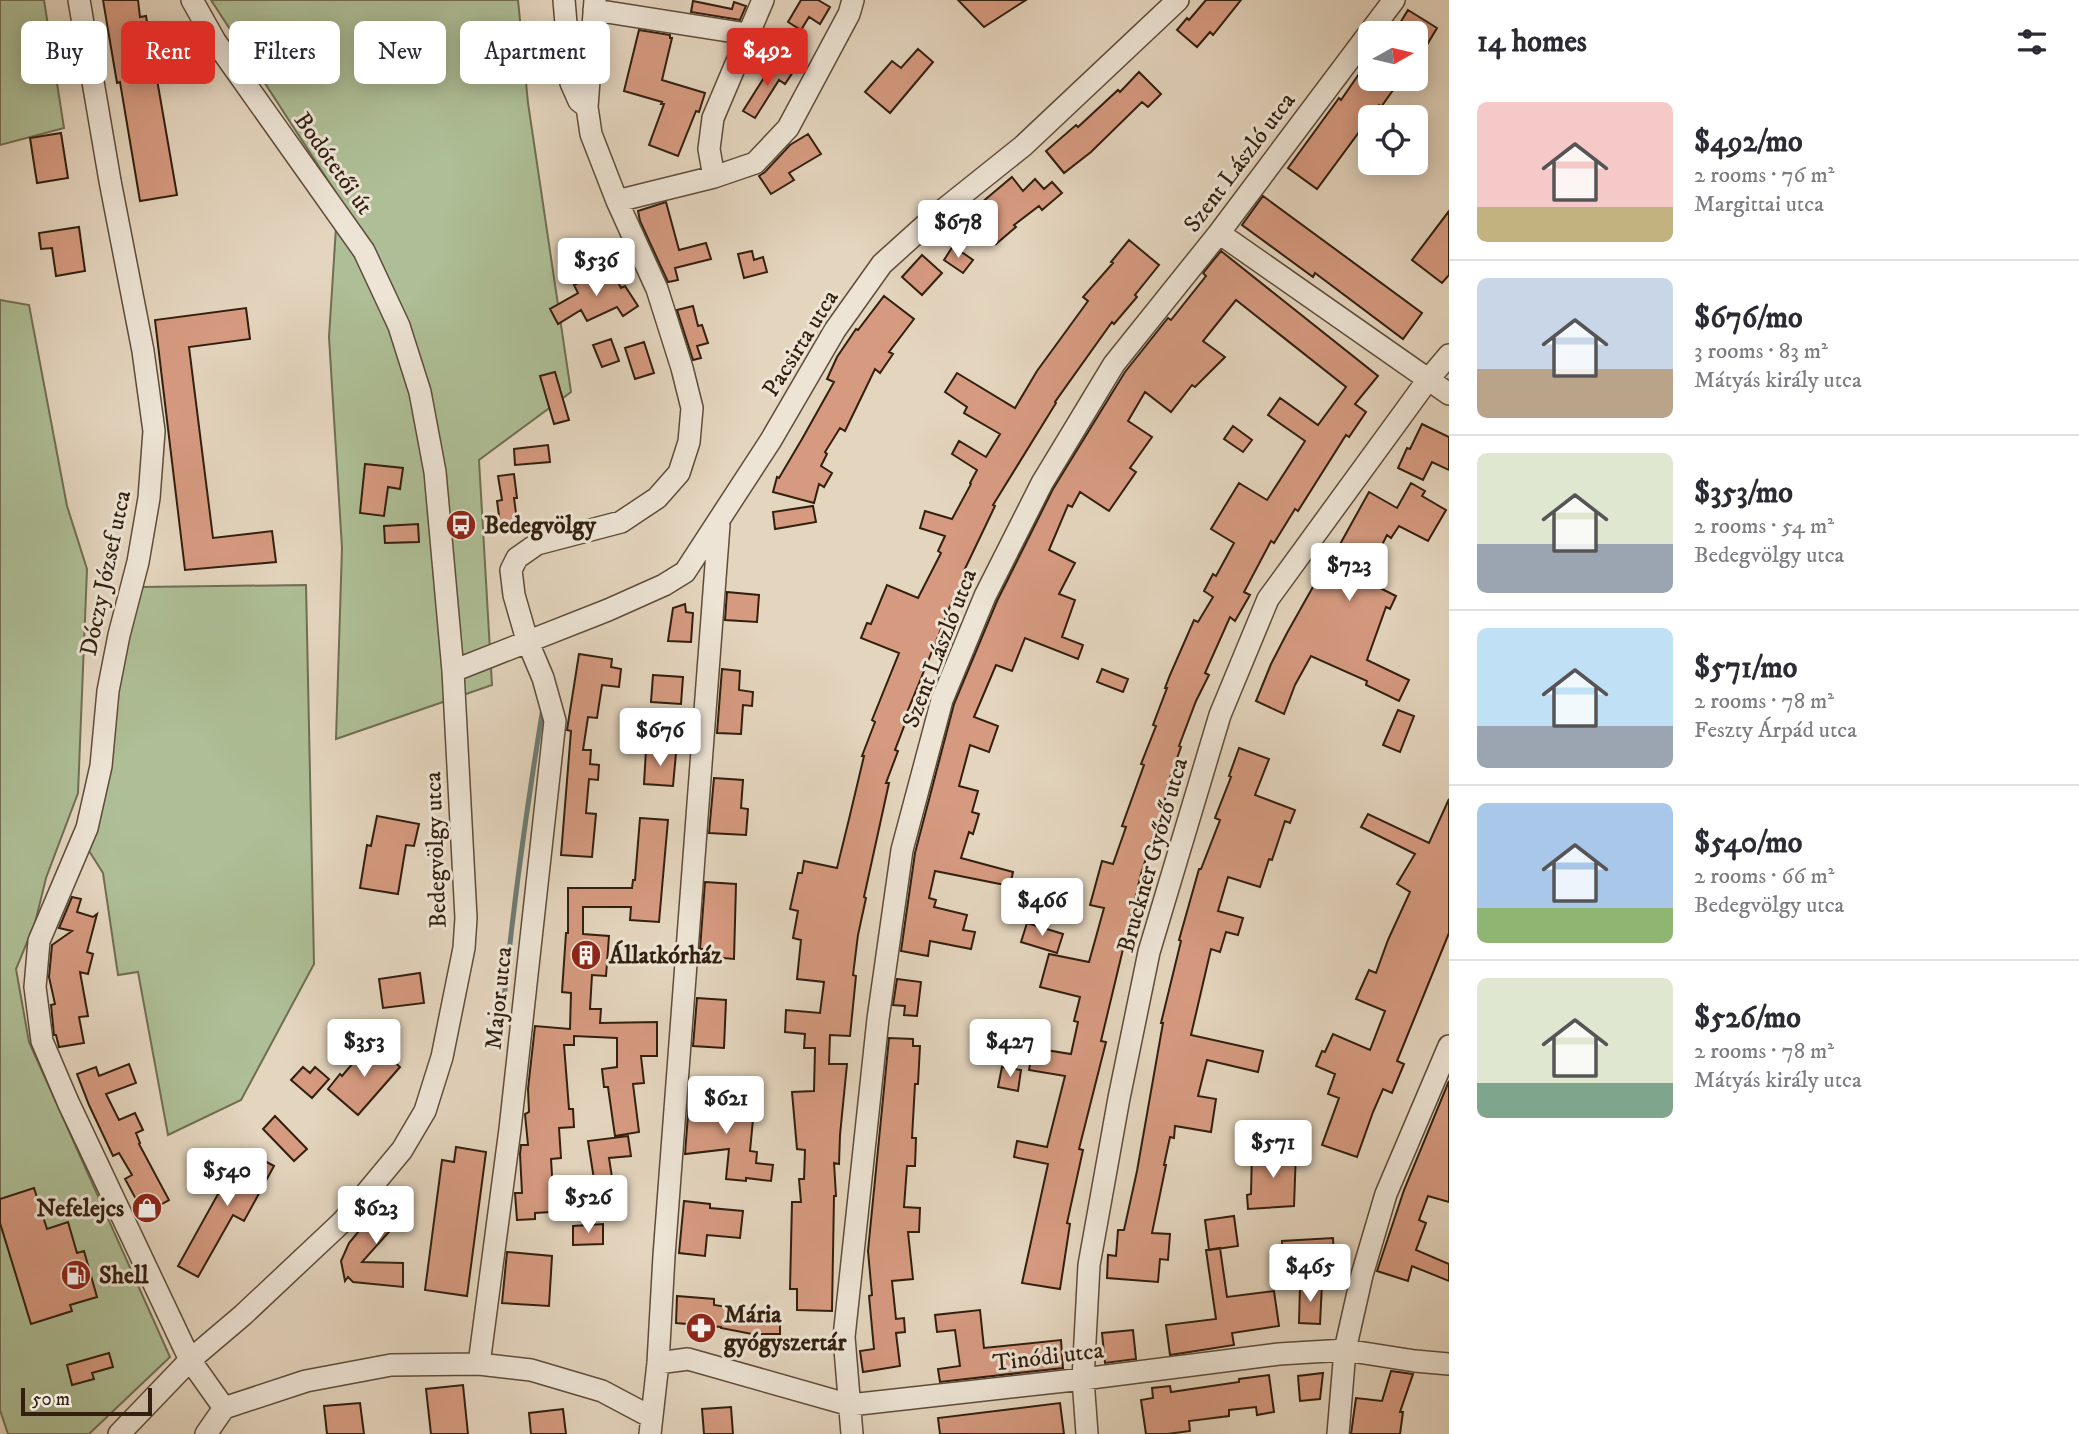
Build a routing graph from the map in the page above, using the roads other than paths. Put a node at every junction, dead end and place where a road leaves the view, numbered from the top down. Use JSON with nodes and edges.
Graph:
{"nodes":[{"id":1,"x":79,"y":0,"type":"edge"},
{"id":2,"x":192,"y":0,"type":"edge"},
{"id":3,"x":564,"y":0,"type":"edge"},
{"id":4,"x":763,"y":0,"type":"edge"},
{"id":5,"x":853,"y":0,"type":"edge"},
{"id":6,"x":1178,"y":0,"type":"edge"},
{"id":7,"x":1394,"y":0,"type":"edge"},
{"id":8,"x":594,"y":5,"type":"edge"},
{"id":9,"x":747,"y":34,"type":"junction"},
{"id":10,"x":587,"y":107,"type":"junction"},
{"id":11,"x":714,"y":177,"type":"junction"},
{"id":12,"x":617,"y":201,"type":"junction"},
{"id":13,"x":1219,"y":233,"type":"junction"},
{"id":14,"x":364,"y":251,"type":"joint"},
{"id":15,"x":1449,"y":355,"type":"edge"},
{"id":16,"x":1427,"y":381,"type":"junction"},
{"id":17,"x":1449,"y":394,"type":"edge"},
{"id":18,"x":719,"y":522,"type":"junction"},
{"id":19,"x":527,"y":640,"type":"junction"},
{"id":20,"x":453,"y":671,"type":"junction"},
{"id":21,"x":1449,"y":1046,"type":"edge"},
{"id":22,"x":1345,"y":1350,"type":"junction"},
{"id":23,"x":190,"y":1360,"type":"junction"},
{"id":24,"x":658,"y":1363,"type":"junction"},
{"id":25,"x":479,"y":1364,"type":"junction"},
{"id":26,"x":1449,"y":1364,"type":"edge"},
{"id":27,"x":1083,"y":1379,"type":"junction"},
{"id":28,"x":850,"y":1405,"type":"junction"},
{"id":29,"x":224,"y":1408,"type":"junction"},
{"id":30,"x":651,"y":1426,"type":"edge"},
{"id":31,"x":118,"y":1434,"type":"edge"},
{"id":32,"x":206,"y":1434,"type":"edge"},
{"id":33,"x":852,"y":1434,"type":"edge"},
{"id":34,"x":1087,"y":1434,"type":"edge"},
{"id":35,"x":1338,"y":1434,"type":"edge"}],
"edges":[{"from":1,"to":23,"type":"street","name":"Dóczy József utca"},
{"from":2,"to":14,"type":"street","name":"Bodótetői út"},
{"from":3,"to":10,"type":"street"},
{"from":4,"to":9,"type":"street"},
{"from":5,"to":11,"type":"street"},
{"from":6,"to":18,"type":"street","name":"Pacsirta utca"},
{"from":7,"to":13,"type":"street","name":"Szent László utca"},
{"from":8,"to":9,"type":"street"},
{"from":8,"to":10,"type":"street"},
{"from":9,"to":11,"type":"street"},
{"from":10,"to":12,"type":"street"},
{"from":11,"to":12,"type":"street"},
{"from":12,"to":19,"type":"street","name":"Major utca"},
{"from":13,"to":16,"type":"street"},
{"from":13,"to":28,"type":"street","name":"Szent László utca"},
{"from":14,"to":20,"type":"street","name":"Bedegvölgy utca"},
{"from":15,"to":16,"type":"street","name":"Bruckner Győző utca"},
{"from":16,"to":17,"type":"street"},
{"from":16,"to":27,"type":"street","name":"Bruckner Győző utca"},
{"from":18,"to":19,"type":"street","name":"Pacsirta utca"},
{"from":18,"to":24,"type":"street"},
{"from":19,"to":20,"type":"street","name":"Pacsirta utca"},
{"from":19,"to":25,"type":"street","name":"Major utca"},
{"from":20,"to":23,"type":"street","name":"Bedegvölgy utca"},
{"from":21,"to":22,"type":"street"},
{"from":22,"to":26,"type":"street","name":"Tinódi utca"},
{"from":22,"to":27,"type":"street","name":"Tinódi utca"},
{"from":22,"to":35,"type":"street"},
{"from":23,"to":29,"type":"street","name":"Dóczy József utca"},
{"from":23,"to":31,"type":"street","name":"Bedegvölgy utca"},
{"from":24,"to":28,"type":"street","name":"Tinódi utca"},
{"from":24,"to":30,"type":"street"},
{"from":25,"to":29,"type":"street"},
{"from":25,"to":30,"type":"street"},
{"from":27,"to":28,"type":"street","name":"Tinódi utca"},
{"from":27,"to":34,"type":"street","name":"Bruckner Győző utca"},
{"from":28,"to":33,"type":"street","name":"Szent László utca"},
{"from":29,"to":32,"type":"street"}]}
